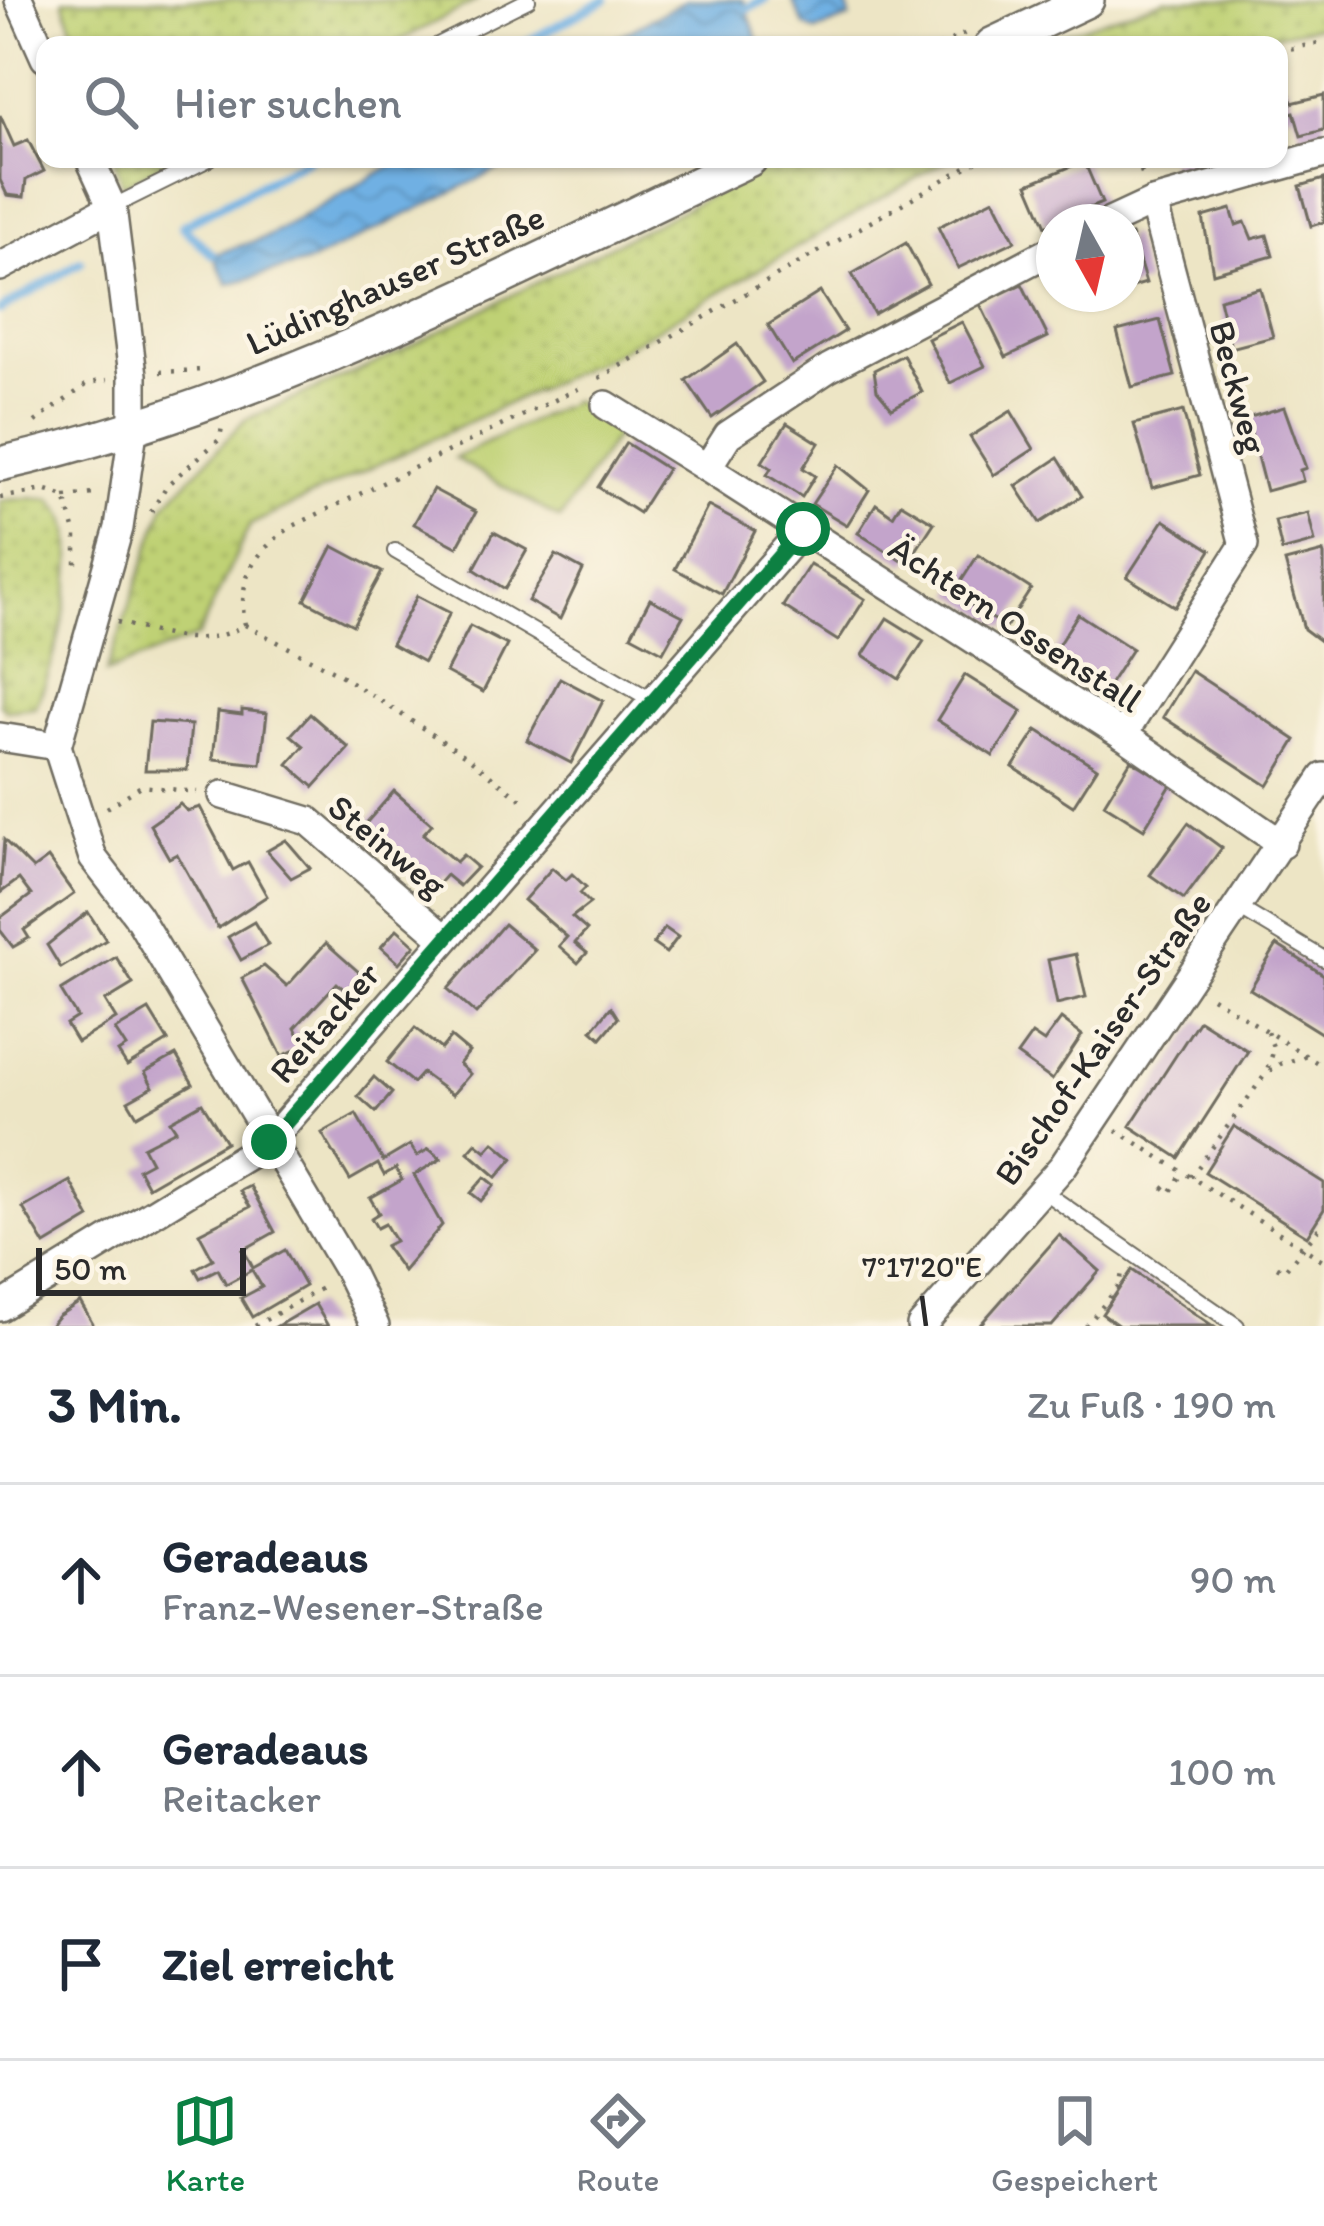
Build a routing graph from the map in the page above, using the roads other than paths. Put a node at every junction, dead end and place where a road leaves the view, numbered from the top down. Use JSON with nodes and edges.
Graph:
{"nodes":[{"id":1,"x":19,"y":0,"type":"edge"},
{"id":2,"x":528,"y":0,"type":"edge"},
{"id":3,"x":1087,"y":0,"type":"edge"},
{"id":4,"x":456,"y":36,"type":"edge"},
{"id":5,"x":1011,"y":36,"type":"edge"},
{"id":6,"x":36,"y":38,"type":"edge"},
{"id":7,"x":1324,"y":154,"type":"edge"},
{"id":8,"x":1288,"y":164,"type":"edge"},
{"id":9,"x":94,"y":168,"type":"edge"},
{"id":10,"x":191,"y":168,"type":"edge"},
{"id":11,"x":731,"y":168,"type":"edge"},
{"id":12,"x":1274,"y":168,"type":"edge"},
{"id":13,"x":1153,"y":202,"type":"junction"},
{"id":14,"x":1144,"y":206,"type":"edge"},
{"id":15,"x":112,"y":207,"type":"junction"},
{"id":16,"x":1036,"y":259,"type":"edge"},
{"id":17,"x":0,"y":266,"type":"edge"},
{"id":18,"x":606,"y":405,"type":"dead end"},
{"id":19,"x":133,"y":431,"type":"junction"},
{"id":20,"x":0,"y":464,"type":"edge"},
{"id":21,"x":707,"y":468,"type":"junction"},
{"id":22,"x":803,"y":529,"type":"junction"},
{"id":23,"x":395,"y":551,"type":"dead end"},
{"id":24,"x":656,"y":703,"type":"junction"},
{"id":25,"x":1123,"y":734,"type":"junction"},
{"id":26,"x":0,"y":736,"type":"edge"},
{"id":27,"x":58,"y":746,"type":"junction"},
{"id":28,"x":1324,"y":777,"type":"edge"},
{"id":29,"x":223,"y":795,"type":"road end"},
{"id":30,"x":1282,"y":844,"type":"junction"},
{"id":31,"x":1239,"y":908,"type":"junction"},
{"id":32,"x":444,"y":938,"type":"junction"},
{"id":33,"x":1324,"y":959,"type":"edge"},
{"id":34,"x":269,"y":1142,"type":"junction"},
{"id":35,"x":1042,"y":1191,"type":"junction"},
{"id":36,"x":0,"y":1307,"type":"edge"},
{"id":37,"x":375,"y":1326,"type":"edge"},
{"id":38,"x":920,"y":1326,"type":"edge"},
{"id":39,"x":1237,"y":1326,"type":"edge"}],
"edges":[{"from":1,"to":6,"type":"street"},
{"from":2,"to":4,"type":"lane"},
{"from":3,"to":5,"type":"street"},
{"from":7,"to":8,"type":"street"},
{"from":9,"to":15,"type":"street"},
{"from":10,"to":15,"type":"lane"},
{"from":11,"to":19,"type":"street","name":"Lüdinghauser Straße"},
{"from":12,"to":13,"type":"street"},
{"from":13,"to":14,"type":"street"},
{"from":13,"to":25,"type":"street","name":"Beckweg"},
{"from":15,"to":17,"type":"street"},
{"from":15,"to":19,"type":"street"},
{"from":16,"to":21,"type":"street"},
{"from":18,"to":21,"type":"street","name":"Ächtern Ossenstall"},
{"from":19,"to":20,"type":"street","name":"Lüdinghauser Straße"},
{"from":19,"to":27,"type":"street"},
{"from":21,"to":22,"type":"street","name":"Ächtern Ossenstall"},
{"from":22,"to":24,"type":"street","name":"Reitacker"},
{"from":22,"to":25,"type":"street","name":"Ächtern Ossenstall"},
{"from":23,"to":24,"type":"lane"},
{"from":24,"to":32,"type":"street","name":"Reitacker"},
{"from":25,"to":30,"type":"street","name":"Ächtern Ossenstall"},
{"from":26,"to":27,"type":"street"},
{"from":27,"to":34,"type":"street"},
{"from":28,"to":30,"type":"street","name":"Bischof-Kaiser-Straße"},
{"from":29,"to":32,"type":"street","name":"Steinweg"},
{"from":30,"to":31,"type":"street","name":"Bischof-Kaiser-Straße"},
{"from":31,"to":33,"type":"lane"},
{"from":31,"to":35,"type":"street","name":"Bischof-Kaiser-Straße"},
{"from":32,"to":34,"type":"street","name":"Reitacker"},
{"from":34,"to":36,"type":"street","name":"Reitacker"},
{"from":34,"to":37,"type":"street"},
{"from":35,"to":38,"type":"street","name":"Bischof-Kaiser-Straße"},
{"from":35,"to":39,"type":"lane"}]}
